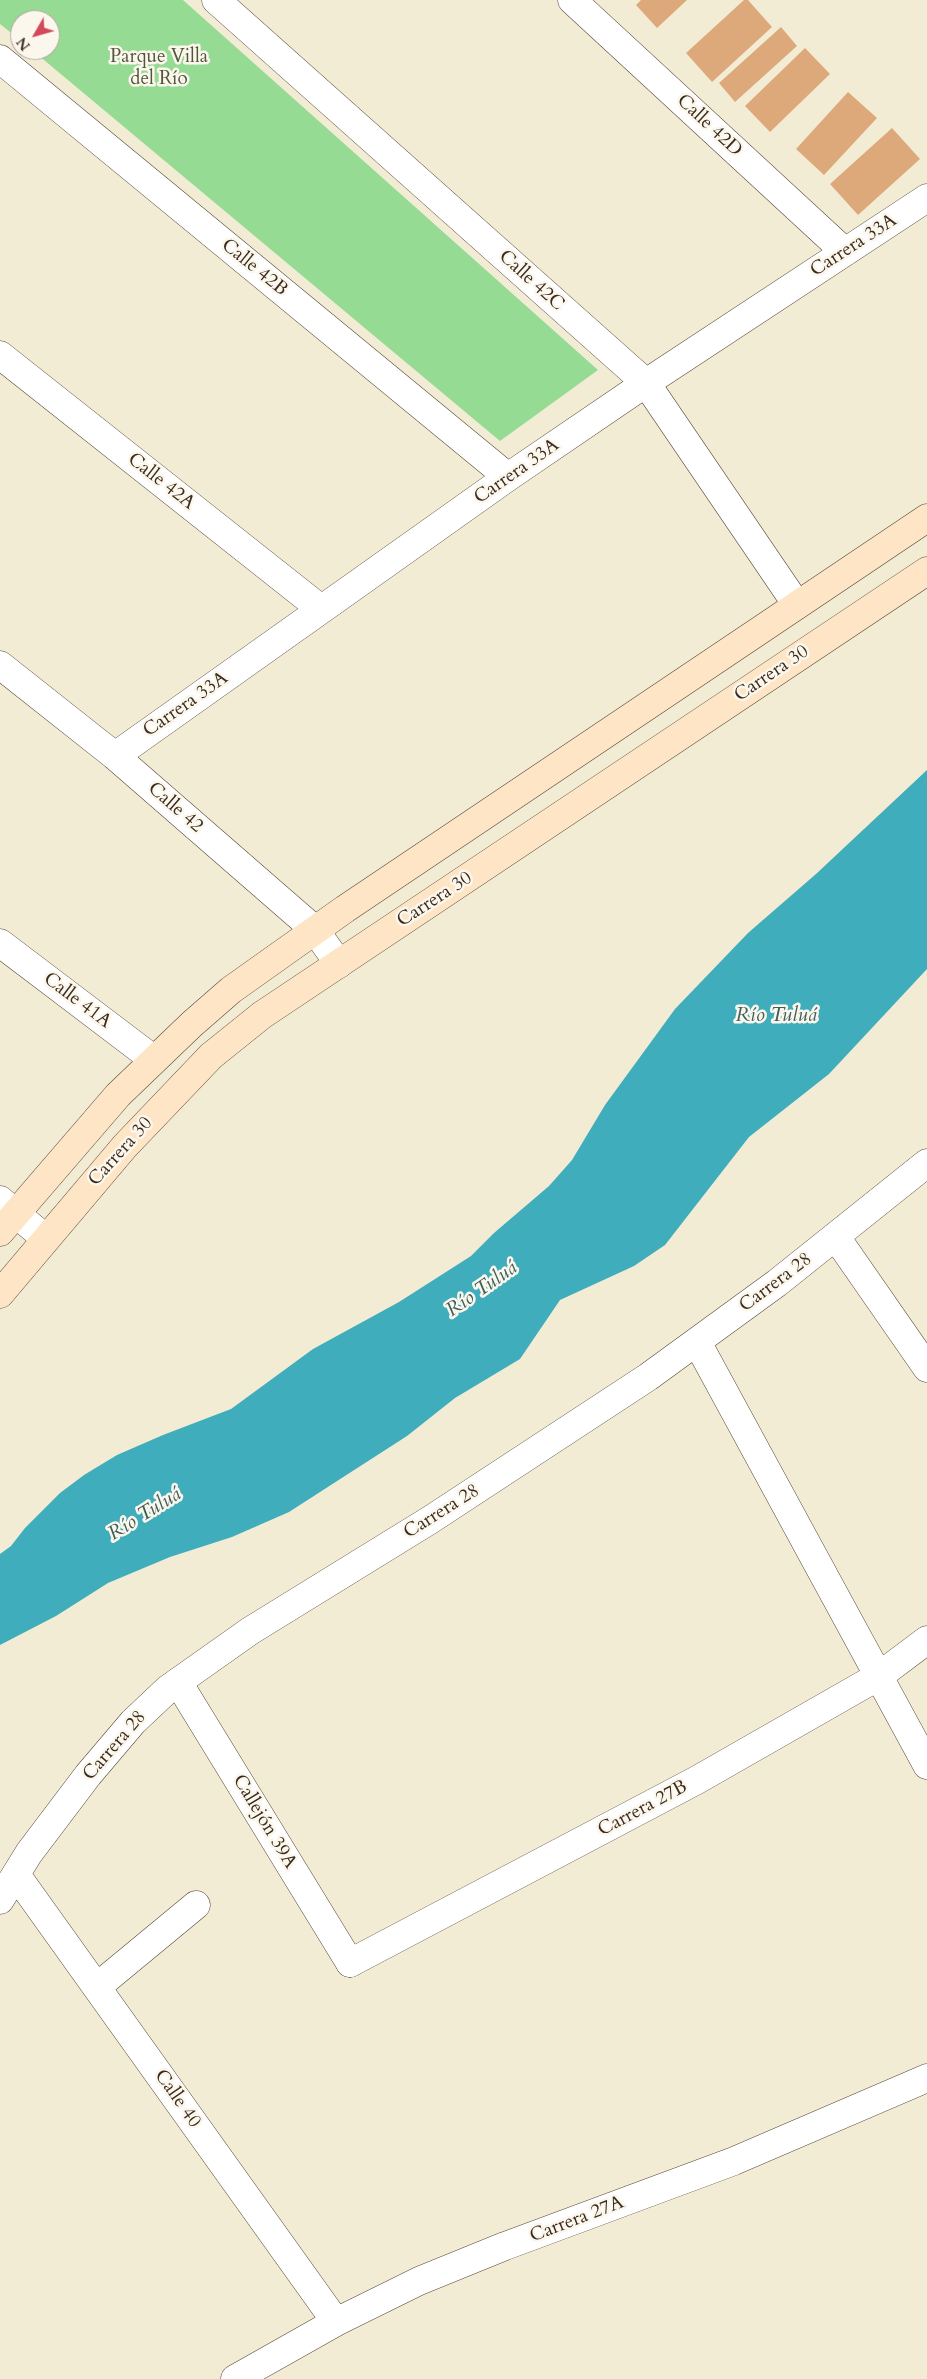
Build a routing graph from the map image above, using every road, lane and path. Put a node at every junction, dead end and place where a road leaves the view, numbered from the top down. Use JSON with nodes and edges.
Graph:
{"nodes":[{"id":1,"x":216,"y":0,"type":"edge"},
{"id":2,"x":572,"y":0,"type":"edge"},
{"id":3,"x":0,"y":59,"type":"edge"},
{"id":4,"x":927,"y":198,"type":"edge"},
{"id":5,"x":845,"y":252,"type":"junction"},
{"id":6,"x":0,"y":355,"type":"edge"},
{"id":7,"x":646,"y":383,"type":"junction"},
{"id":8,"x":508,"y":477,"type":"junction"},
{"id":9,"x":927,"y":518,"type":"edge"},
{"id":10,"x":927,"y":570,"type":"edge"},
{"id":11,"x":830,"y":583,"type":"junction"},
{"id":12,"x":797,"y":605,"type":"junction"},
{"id":13,"x":321,"y":609,"type":"junction"},
{"id":14,"x":854,"y":619,"type":"junction"},
{"id":15,"x":2,"y":671,"type":"edge"},
{"id":16,"x":114,"y":756,"type":"junction"},
{"id":17,"x":315,"y":930,"type":"junction"},
{"id":18,"x":0,"y":943,"type":"edge"},
{"id":19,"x":339,"y":964,"type":"junction"},
{"id":20,"x":153,"y":1060,"type":"junction"},
{"id":21,"x":927,"y":1163,"type":"edge"},
{"id":22,"x":5,"y":1215,"type":"edge"},
{"id":23,"x":836,"y":1237,"type":"junction"},
{"id":24,"x":46,"y":1239,"type":"junction"},
{"id":25,"x":0,"y":1294,"type":"edge"},
{"id":26,"x":697,"y":1342,"type":"junction"},
{"id":27,"x":927,"y":1368,"type":"edge"},
{"id":28,"x":927,"y":1640,"type":"edge"},
{"id":29,"x":879,"y":1676,"type":"junction"},
{"id":30,"x":178,"y":1682,"type":"junction"},
{"id":31,"x":927,"y":1765,"type":"edge"},
{"id":32,"x":17,"y":1876,"type":"junction"},
{"id":33,"x":0,"y":1900,"type":"edge"},
{"id":34,"x":196,"y":1905,"type":"dead end"},
{"id":35,"x":350,"y":1963,"type":"joint"},
{"id":36,"x":98,"y":1986,"type":"junction"},
{"id":37,"x":927,"y":2078,"type":"edge"},
{"id":38,"x":336,"y":2322,"type":"junction"},
{"id":39,"x":235,"y":2379,"type":"edge"}],
"edges":[{"from":1,"to":7,"type":"street","name":"Calle 42C"},
{"from":2,"to":5,"type":"street","name":"Calle 42D"},
{"from":3,"to":8,"type":"street","name":"Calle 42B"},
{"from":4,"to":5,"type":"street","name":"Carrera 33A"},
{"from":5,"to":7,"type":"street","name":"Carrera 33A"},
{"from":6,"to":13,"type":"street","name":"Calle 42A"},
{"from":7,"to":8,"type":"street","name":"Carrera 33A"},
{"from":7,"to":12,"type":"street","name":"Calle 42C"},
{"from":8,"to":13,"type":"street","name":"Carrera 33A"},
{"from":9,"to":11,"type":"main road"},
{"from":10,"to":14,"type":"main road","name":"Carrera 30"},
{"from":11,"to":12,"type":"main road"},
{"from":11,"to":14,"type":"main road"},
{"from":12,"to":17,"type":"main road"},
{"from":13,"to":16,"type":"street","name":"Carrera 33A"},
{"from":14,"to":19,"type":"main road","name":"Carrera 30"},
{"from":15,"to":16,"type":"street","name":"Calle 42"},
{"from":16,"to":17,"type":"street","name":"Calle 42"},
{"from":17,"to":19,"type":"street","name":"Calle 42"},
{"from":17,"to":20,"type":"main road"},
{"from":18,"to":20,"type":"street","name":"Calle 41A"},
{"from":19,"to":24,"type":"main road","name":"Carrera 30"},
{"from":20,"to":22,"type":"main road"},
{"from":21,"to":23,"type":"street","name":"Carrera 28"},
{"from":22,"to":24,"type":"street"},
{"from":23,"to":26,"type":"street","name":"Carrera 28"},
{"from":23,"to":27,"type":"street"},
{"from":24,"to":25,"type":"main road","name":"Carrera 30"},
{"from":26,"to":29,"type":"street"},
{"from":26,"to":30,"type":"street","name":"Carrera 28"},
{"from":28,"to":29,"type":"street","name":"Carrera 27B"},
{"from":29,"to":31,"type":"street"},
{"from":29,"to":35,"type":"street","name":"Carrera 27B"},
{"from":30,"to":32,"type":"street","name":"Carrera 28"},
{"from":30,"to":35,"type":"street","name":"Callejón 39A"},
{"from":32,"to":33,"type":"street","name":"Carrera 28"},
{"from":32,"to":36,"type":"street","name":"Calle 40"},
{"from":34,"to":36,"type":"street"},
{"from":36,"to":38,"type":"street","name":"Calle 40"},
{"from":37,"to":38,"type":"street","name":"Carrera 27A"},
{"from":38,"to":39,"type":"street","name":"Carrera 27A"}]}
